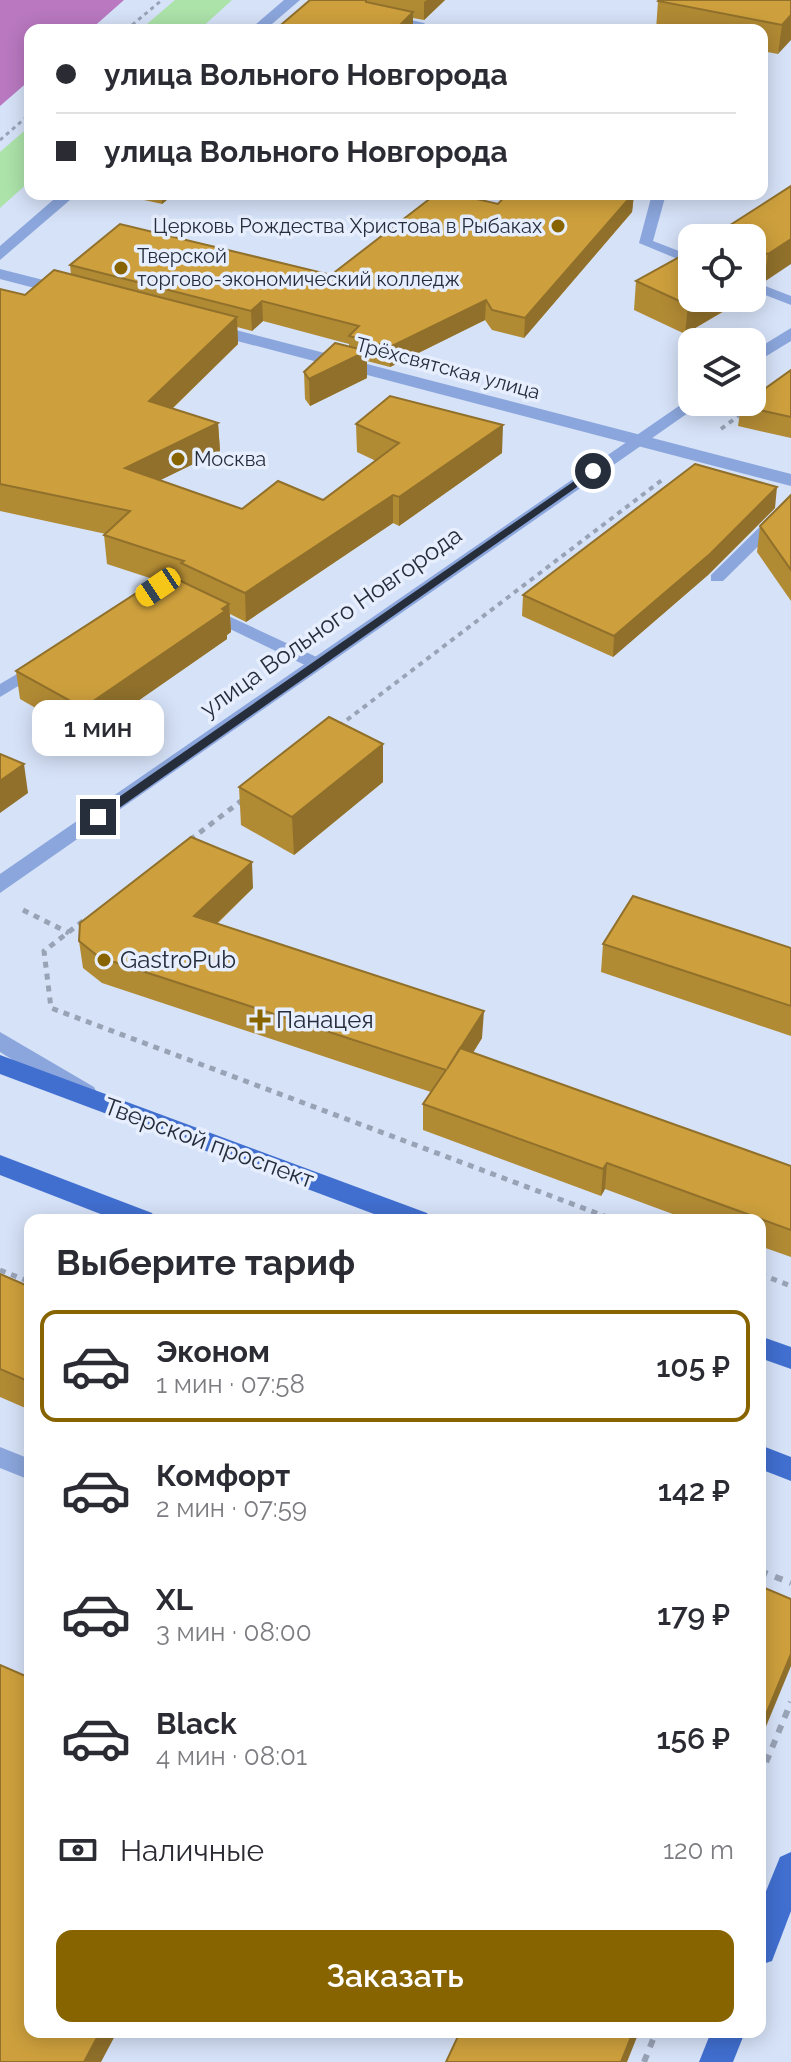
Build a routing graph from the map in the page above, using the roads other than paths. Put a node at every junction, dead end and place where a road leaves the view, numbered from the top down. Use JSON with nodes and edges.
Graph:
{"nodes":[{"id":1,"x":297,"y":1,"type":"edge"},
{"id":2,"x":371,"y":15,"type":"edge"},
{"id":3,"x":264,"y":24,"type":"edge"},
{"id":4,"x":415,"y":24,"type":"edge"},
{"id":5,"x":62,"y":200,"type":"edge"},
{"id":6,"x":657,"y":200,"type":"edge"},
{"id":7,"x":0,"y":255,"type":"edge"},
{"id":8,"x":678,"y":256,"type":"edge"},
{"id":9,"x":0,"y":274,"type":"edge"},
{"id":10,"x":766,"y":291,"type":"edge"},
{"id":11,"x":93,"y":298,"type":"edge"},
{"id":12,"x":791,"y":301,"type":"edge"},
{"id":13,"x":184,"y":322,"type":"edge"},
{"id":14,"x":791,"y":333,"type":"edge"},
{"id":15,"x":766,"y":350,"type":"edge"},
{"id":16,"x":678,"y":412,"type":"edge"},
{"id":17,"x":638,"y":440,"type":"junction"},
{"id":18,"x":791,"y":480,"type":"edge"},
{"id":19,"x":791,"y":505,"type":"edge"},
{"id":20,"x":717,"y":578,"type":"dead end"},
{"id":21,"x":199,"y":607,"type":"edge"},
{"id":22,"x":53,"y":657,"type":"edge"},
{"id":23,"x":317,"y":664,"type":"junction"},
{"id":24,"x":0,"y":692,"type":"edge"},
{"id":25,"x":0,"y":885,"type":"edge"},
{"id":26,"x":0,"y":1041,"type":"edge"},
{"id":27,"x":0,"y":1064,"type":"edge"},
{"id":28,"x":100,"y":1103,"type":"junction"},
{"id":29,"x":0,"y":1165,"type":"edge"},
{"id":30,"x":127,"y":1214,"type":"edge"},
{"id":31,"x":402,"y":1214,"type":"edge"},
{"id":32,"x":766,"y":1349,"type":"edge"},
{"id":33,"x":791,"y":1358,"type":"edge"},
{"id":34,"x":0,"y":1457,"type":"edge"},
{"id":35,"x":766,"y":1459,"type":"edge"},
{"id":36,"x":24,"y":1467,"type":"edge"},
{"id":37,"x":791,"y":1469,"type":"edge"},
{"id":38,"x":791,"y":1868,"type":"edge"},
{"id":39,"x":766,"y":1933,"type":"edge"},
{"id":40,"x":726,"y":2038,"type":"edge"},
{"id":41,"x":716,"y":2062,"type":"edge"}],
"edges":[{"from":1,"to":3,"type":"street"},
{"from":2,"to":4,"type":"lane"},
{"from":5,"to":7,"type":"street"},
{"from":6,"to":8,"type":"lane"},
{"from":9,"to":11,"type":"street"},
{"from":10,"to":12,"type":"lane"},
{"from":13,"to":17,"type":"street","name":"Трёхсвятская улица"},
{"from":14,"to":15,"type":"street"},
{"from":16,"to":17,"type":"street","name":"улица Вольного Новгорода"},
{"from":17,"to":18,"type":"street","name":"Трёхсвятская улица"},
{"from":17,"to":23,"type":"street","name":"улица Вольного Новгорода"},
{"from":19,"to":20,"type":"lane"},
{"from":21,"to":23,"type":"lane"},
{"from":22,"to":24,"type":"lane"},
{"from":23,"to":25,"type":"street","name":"улица Вольного Новгорода"},
{"from":26,"to":28,"type":"street"},
{"from":27,"to":28,"type":"main road","name":"Тверской проспект"},
{"from":28,"to":31,"type":"main road","name":"Тверской проспект"},
{"from":29,"to":30,"type":"main road"},
{"from":32,"to":33,"type":"main road"},
{"from":34,"to":36,"type":"lane"},
{"from":35,"to":37,"type":"main road"},
{"from":38,"to":39,"type":"main road"},
{"from":40,"to":41,"type":"main road"}]}
